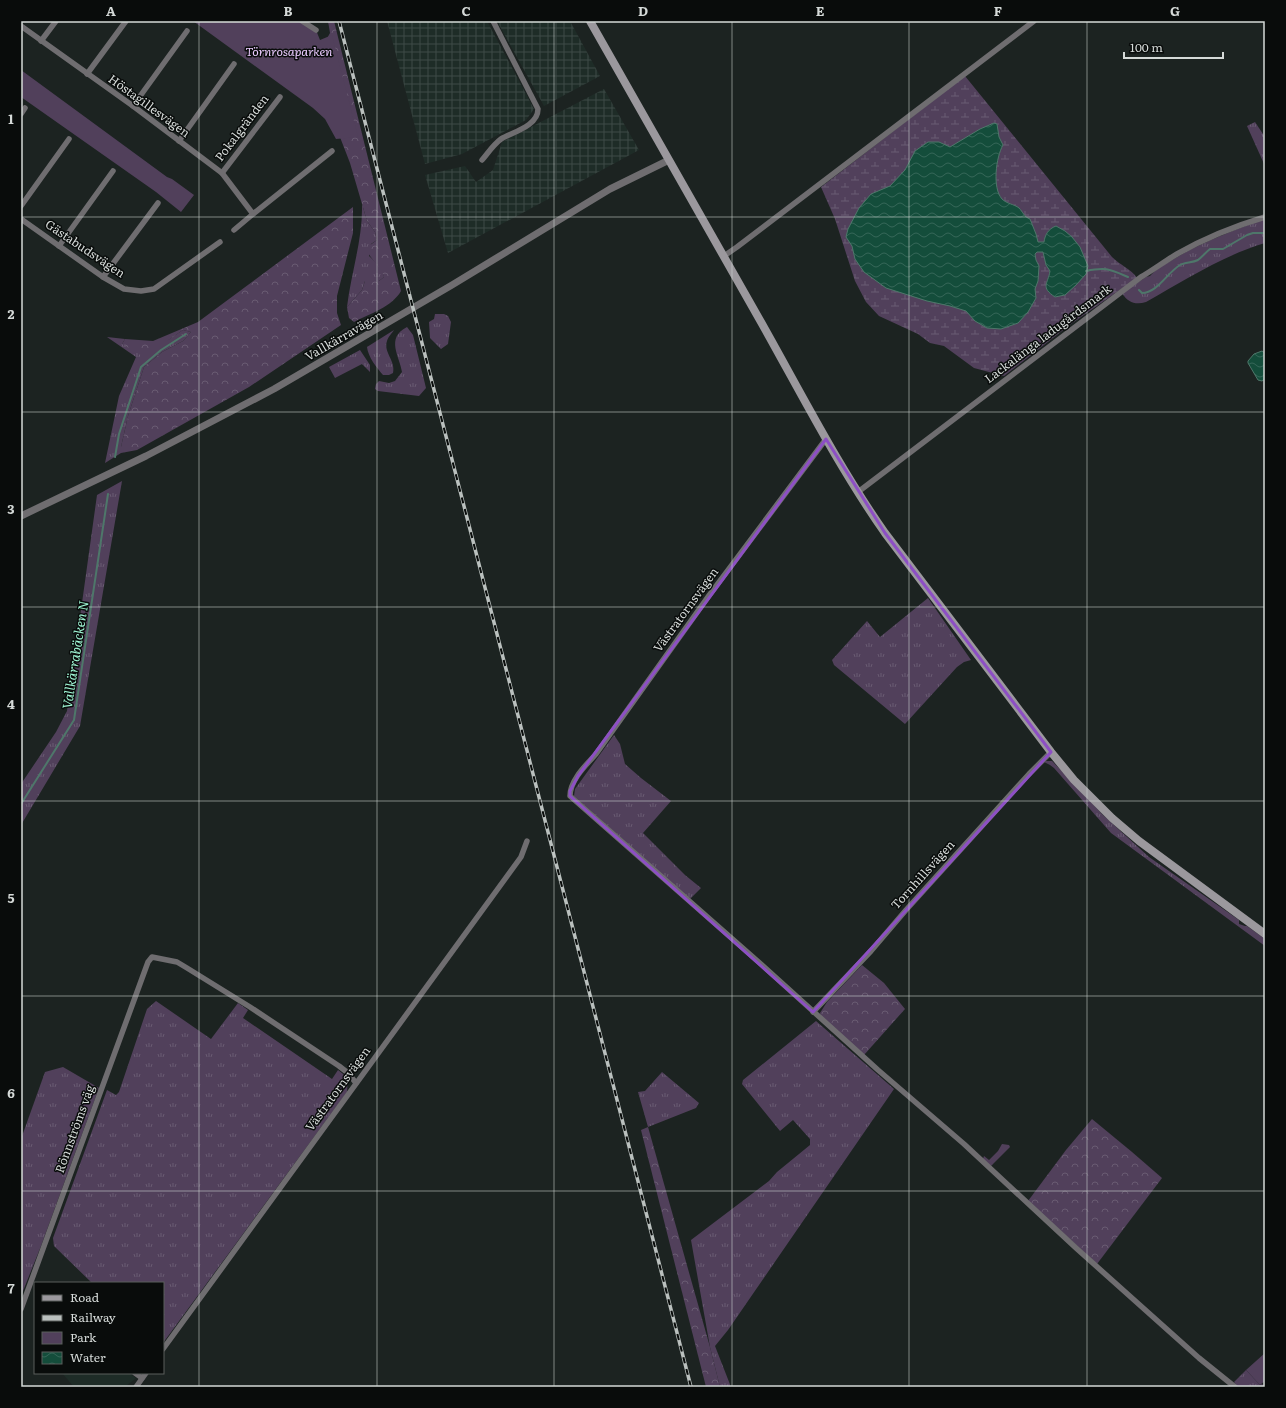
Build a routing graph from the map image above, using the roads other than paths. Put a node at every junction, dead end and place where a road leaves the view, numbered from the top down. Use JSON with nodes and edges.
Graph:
{"nodes":[{"id":1,"x":56,"y":21,"type":"edge"},
{"id":2,"x":126,"y":21,"type":"edge"},
{"id":3,"x":302,"y":21,"type":"edge"},
{"id":4,"x":493,"y":21,"type":"edge"},
{"id":5,"x":590,"y":21,"type":"edge"},
{"id":6,"x":1034,"y":21,"type":"edge"},
{"id":7,"x":21,"y":26,"type":"edge"},
{"id":8,"x":316,"y":30,"type":"dead end"},
{"id":9,"x":187,"y":31,"type":"dead end"},
{"id":10,"x":41,"y":41,"type":"junction"},
{"id":11,"x":234,"y":64,"type":"dead end"},
{"id":12,"x":87,"y":74,"type":"junction"},
{"id":13,"x":280,"y":97,"type":"dead end"},
{"id":14,"x":133,"y":106,"type":"junction"},
{"id":15,"x":25,"y":108,"type":"dead end"},
{"id":16,"x":21,"y":114,"type":"edge"},
{"id":17,"x":69,"y":139,"type":"dead end"},
{"id":18,"x":179,"y":141,"type":"junction"},
{"id":19,"x":332,"y":151,"type":"dead end"},
{"id":20,"x":482,"y":160,"type":"dead end"},
{"id":21,"x":669,"y":160,"type":"junction"},
{"id":22,"x":113,"y":170,"type":"dead end"},
{"id":23,"x":222,"y":173,"type":"junction"},
{"id":24,"x":158,"y":203,"type":"dead end"},
{"id":25,"x":21,"y":206,"type":"edge"},
{"id":26,"x":253,"y":214,"type":"junction"},
{"id":27,"x":1265,"y":217,"type":"edge"},
{"id":28,"x":21,"y":219,"type":"edge"},
{"id":29,"x":234,"y":230,"type":"dead end"},
{"id":30,"x":220,"y":242,"type":"dead end"},
{"id":31,"x":59,"y":246,"type":"junction"},
{"id":32,"x":724,"y":256,"type":"junction"},
{"id":33,"x":102,"y":277,"type":"junction"},
{"id":34,"x":826,"y":439,"type":"junction"},
{"id":35,"x":858,"y":492,"type":"junction"},
{"id":36,"x":21,"y":516,"type":"edge"},
{"id":37,"x":1050,"y":752,"type":"junction"},
{"id":38,"x":527,"y":841,"type":"dead end"},
{"id":39,"x":1265,"y":934,"type":"edge"},
{"id":40,"x":813,"y":1012,"type":"junction"},
{"id":41,"x":356,"y":1083,"type":"junction"},
{"id":42,"x":21,"y":1309,"type":"edge"},
{"id":43,"x":164,"y":1348,"type":"edge"},
{"id":44,"x":144,"y":1376,"type":"edge"},
{"id":45,"x":136,"y":1387,"type":"edge"},
{"id":46,"x":1235,"y":1387,"type":"edge"}],
"edges":[{"from":1,"to":10,"type":"street"},
{"from":2,"to":12,"type":"street"},
{"from":3,"to":8,"type":"street"},
{"from":4,"to":20,"type":"street"},
{"from":5,"to":21,"type":"main road"},
{"from":6,"to":32,"type":"street"},
{"from":7,"to":10,"type":"street","name":"Höstagillesvägen"},
{"from":9,"to":14,"type":"street"},
{"from":10,"to":12,"type":"street","name":"Höstagillesvägen"},
{"from":11,"to":18,"type":"street"},
{"from":12,"to":14,"type":"street","name":"Höstagillesvägen"},
{"from":13,"to":23,"type":"street","name":"Pokalgränden"},
{"from":14,"to":18,"type":"street","name":"Höstagillesvägen"},
{"from":15,"to":16,"type":"street"},
{"from":17,"to":25,"type":"street"},
{"from":18,"to":23,"type":"street","name":"Höstagillesvägen"},
{"from":19,"to":26,"type":"street"},
{"from":21,"to":32,"type":"main road"},
{"from":21,"to":36,"type":"street","name":"Vallkärravägen"},
{"from":22,"to":31,"type":"street"},
{"from":23,"to":26,"type":"street","name":"Höstagillesvägen"},
{"from":24,"to":33,"type":"street"},
{"from":26,"to":29,"type":"street"},
{"from":27,"to":35,"type":"street","name":"Lackalänga ladugårdsmark"},
{"from":28,"to":31,"type":"street","name":"Gästabudsvägen"},
{"from":30,"to":33,"type":"street","name":"Gästabudsvägen"},
{"from":31,"to":33,"type":"street","name":"Gästabudsvägen"},
{"from":32,"to":34,"type":"main road"},
{"from":34,"to":35,"type":"main road"},
{"from":34,"to":40,"type":"street","name":"Västratornsvägen"},
{"from":35,"to":37,"type":"main road"},
{"from":37,"to":39,"type":"main road"},
{"from":37,"to":40,"type":"street","name":"Tornhillsvägen"},
{"from":38,"to":41,"type":"street","name":"Västratornsvägen"},
{"from":40,"to":46,"type":"street"},
{"from":41,"to":42,"type":"street","name":"Rönnströms väg"},
{"from":41,"to":43,"type":"street","name":"Västratornsvägen"},
{"from":44,"to":45,"type":"street"}]}
